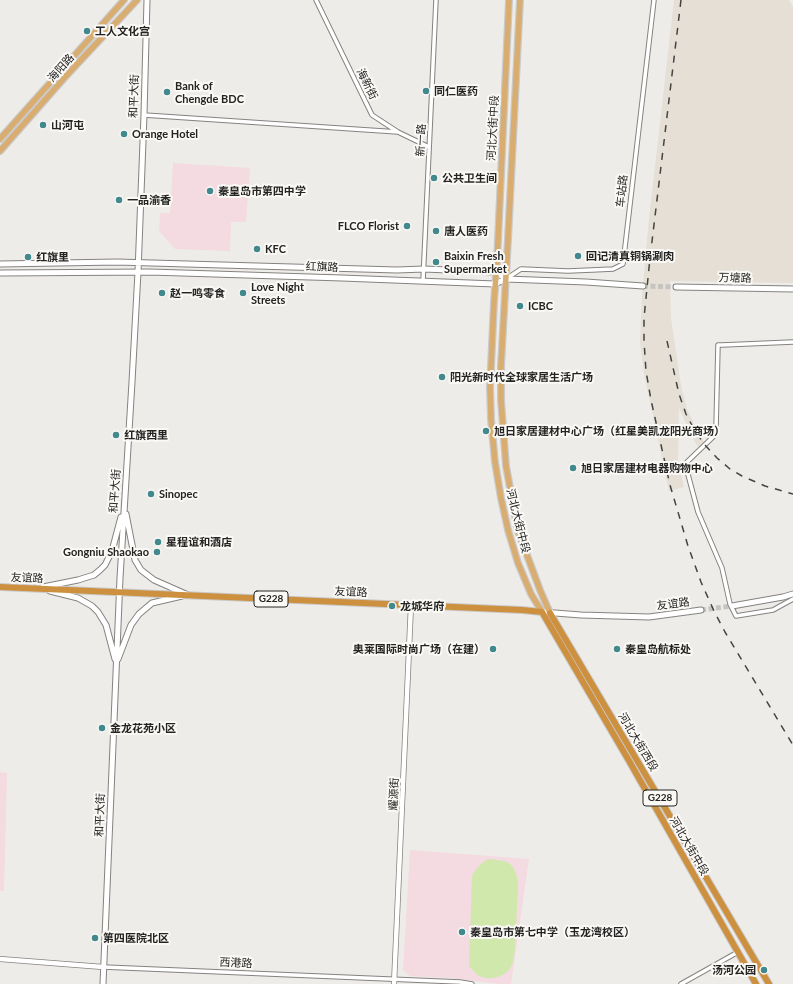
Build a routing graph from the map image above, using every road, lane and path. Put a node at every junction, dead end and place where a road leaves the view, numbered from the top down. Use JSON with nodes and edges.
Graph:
{"nodes":[{"id":1,"x":124,"y":0,"type":"edge"},
{"id":2,"x":137,"y":0,"type":"edge"},
{"id":3,"x":147,"y":0,"type":"edge"},
{"id":4,"x":316,"y":0,"type":"edge"},
{"id":5,"x":436,"y":0,"type":"edge"},
{"id":6,"x":509,"y":0,"type":"edge"},
{"id":7,"x":520,"y":0,"type":"edge"},
{"id":8,"x":654,"y":0,"type":"edge"},
{"id":9,"x":144,"y":115,"type":"junction"},
{"id":10,"x":398,"y":132,"type":"junction"},
{"id":11,"x":0,"y":139,"type":"edge"},
{"id":12,"x":430,"y":147,"type":"junction"},
{"id":13,"x":0,"y":151,"type":"edge"},
{"id":14,"x":0,"y":264,"type":"edge"},
{"id":15,"x":138,"y":264,"type":"junction"},
{"id":16,"x":424,"y":269,"type":"junction"},
{"id":17,"x":138,"y":272,"type":"junction"},
{"id":18,"x":496,"y":272,"type":"junction"},
{"id":19,"x":0,"y":273,"type":"edge"},
{"id":20,"x":506,"y":279,"type":"junction"},
{"id":21,"x":423,"y":281,"type":"junction"},
{"id":22,"x":495,"y":284,"type":"junction"},
{"id":23,"x":643,"y":286,"type":"tunnel mouth"},
{"id":24,"x":676,"y":287,"type":"tunnel mouth"},
{"id":25,"x":793,"y":289,"type":"edge"},
{"id":26,"x":793,"y":342,"type":"edge"},
{"id":27,"x":124,"y":507,"type":"junction"},
{"id":28,"x":0,"y":587,"type":"edge"},
{"id":29,"x":38,"y":588,"type":"junction"},
{"id":30,"x":120,"y":592,"type":"junction"},
{"id":31,"x":793,"y":594,"type":"edge"},
{"id":32,"x":189,"y":595,"type":"junction"},
{"id":33,"x":793,"y":599,"type":"edge"},
{"id":34,"x":411,"y":605,"type":"junction"},
{"id":35,"x":732,"y":606,"type":"tunnel mouth"},
{"id":36,"x":701,"y":610,"type":"tunnel mouth"},
{"id":37,"x":542,"y":612,"type":"junction"},
{"id":38,"x":550,"y":612,"type":"junction"},
{"id":39,"x":116,"y":663,"type":"junction"},
{"id":40,"x":738,"y":952,"type":"junction"},
{"id":41,"x":0,"y":960,"type":"edge"},
{"id":42,"x":104,"y":967,"type":"junction"},
{"id":43,"x":394,"y":982,"type":"edge"},
{"id":44,"x":103,"y":984,"type":"edge"},
{"id":45,"x":472,"y":984,"type":"edge"},
{"id":46,"x":681,"y":984,"type":"edge"},
{"id":47,"x":756,"y":984,"type":"edge"},
{"id":48,"x":769,"y":984,"type":"edge"}],
"edges":[{"from":1,"to":11,"type":"main road","name":"海阳路"},
{"from":2,"to":13,"type":"main road","name":"海阳路"},
{"from":3,"to":9,"type":"main road","name":"和平大街"},
{"from":4,"to":10,"type":"street","name":"海新街"},
{"from":5,"to":12,"type":"street","name":"新一路"},
{"from":6,"to":18,"type":"main road","name":"河北大街中段"},
{"from":7,"to":20,"type":"main road"},
{"from":8,"to":20,"type":"street","name":"车站路"},
{"from":9,"to":10,"type":"street"},
{"from":9,"to":15,"type":"main road","name":"和平大街"},
{"from":10,"to":12,"type":"street","name":"海新街"},
{"from":12,"to":16,"type":"street","name":"新一路"},
{"from":14,"to":15,"type":"main road"},
{"from":15,"to":16,"type":"main road"},
{"from":15,"to":17,"type":"main road","name":"和平大街"},
{"from":16,"to":18,"type":"main road"},
{"from":16,"to":21,"type":"street","name":"新一路"},
{"from":17,"to":19,"type":"main road","name":"红旗路"},
{"from":17,"to":21,"type":"main road","name":"红旗路"},
{"from":17,"to":27,"type":"main road","name":"和平大街"},
{"from":18,"to":20,"type":"main road"},
{"from":18,"to":22,"type":"main road","name":"河北大街中段"},
{"from":20,"to":22,"type":"main road","name":"红旗路"},
{"from":20,"to":23,"type":"main road","name":"红旗路"},
{"from":20,"to":38,"type":"main road"},
{"from":21,"to":22,"type":"main road","name":"红旗路"},
{"from":22,"to":37,"type":"main road","name":"河北大街中段"},
{"from":24,"to":25,"type":"main road","name":"万塘路"},
{"from":26,"to":33,"type":"street"},
{"from":27,"to":29,"type":"main road"},
{"from":27,"to":30,"type":"main road","name":"和平大街"},
{"from":27,"to":32,"type":"main road"},
{"from":28,"to":29,"type":"highway","name":"友谊路","number":"G228"},
{"from":29,"to":30,"type":"highway","name":"友谊路","number":"G228"},
{"from":29,"to":39,"type":"main road"},
{"from":30,"to":32,"type":"highway","name":"友谊路","number":"G228"},
{"from":30,"to":39,"type":"main road","name":"和平大街"},
{"from":31,"to":35,"type":"main road"},
{"from":32,"to":34,"type":"highway","name":"友谊路","number":"G228"},
{"from":32,"to":39,"type":"main road"},
{"from":34,"to":37,"type":"highway","name":"友谊路","number":"G228"},
{"from":34,"to":43,"type":"street","name":"耀源街"},
{"from":36,"to":38,"type":"main road","name":"友谊路"},
{"from":37,"to":38,"type":"main road","name":"友谊路"},
{"from":37,"to":40,"type":"highway","name":"河北大街中段","number":"G228"},
{"from":38,"to":48,"type":"highway","name":"河北大街西段","number":"G228"},
{"from":39,"to":42,"type":"main road","name":"和平大街"},
{"from":40,"to":46,"type":"street"},
{"from":40,"to":47,"type":"highway","name":"河北大街中段","number":"G228"},
{"from":41,"to":42,"type":"street","name":"西港路"},
{"from":42,"to":43,"type":"street","name":"西港路"},
{"from":42,"to":44,"type":"main road","name":"和平大街"},
{"from":43,"to":45,"type":"street","name":"西港路"}]}
